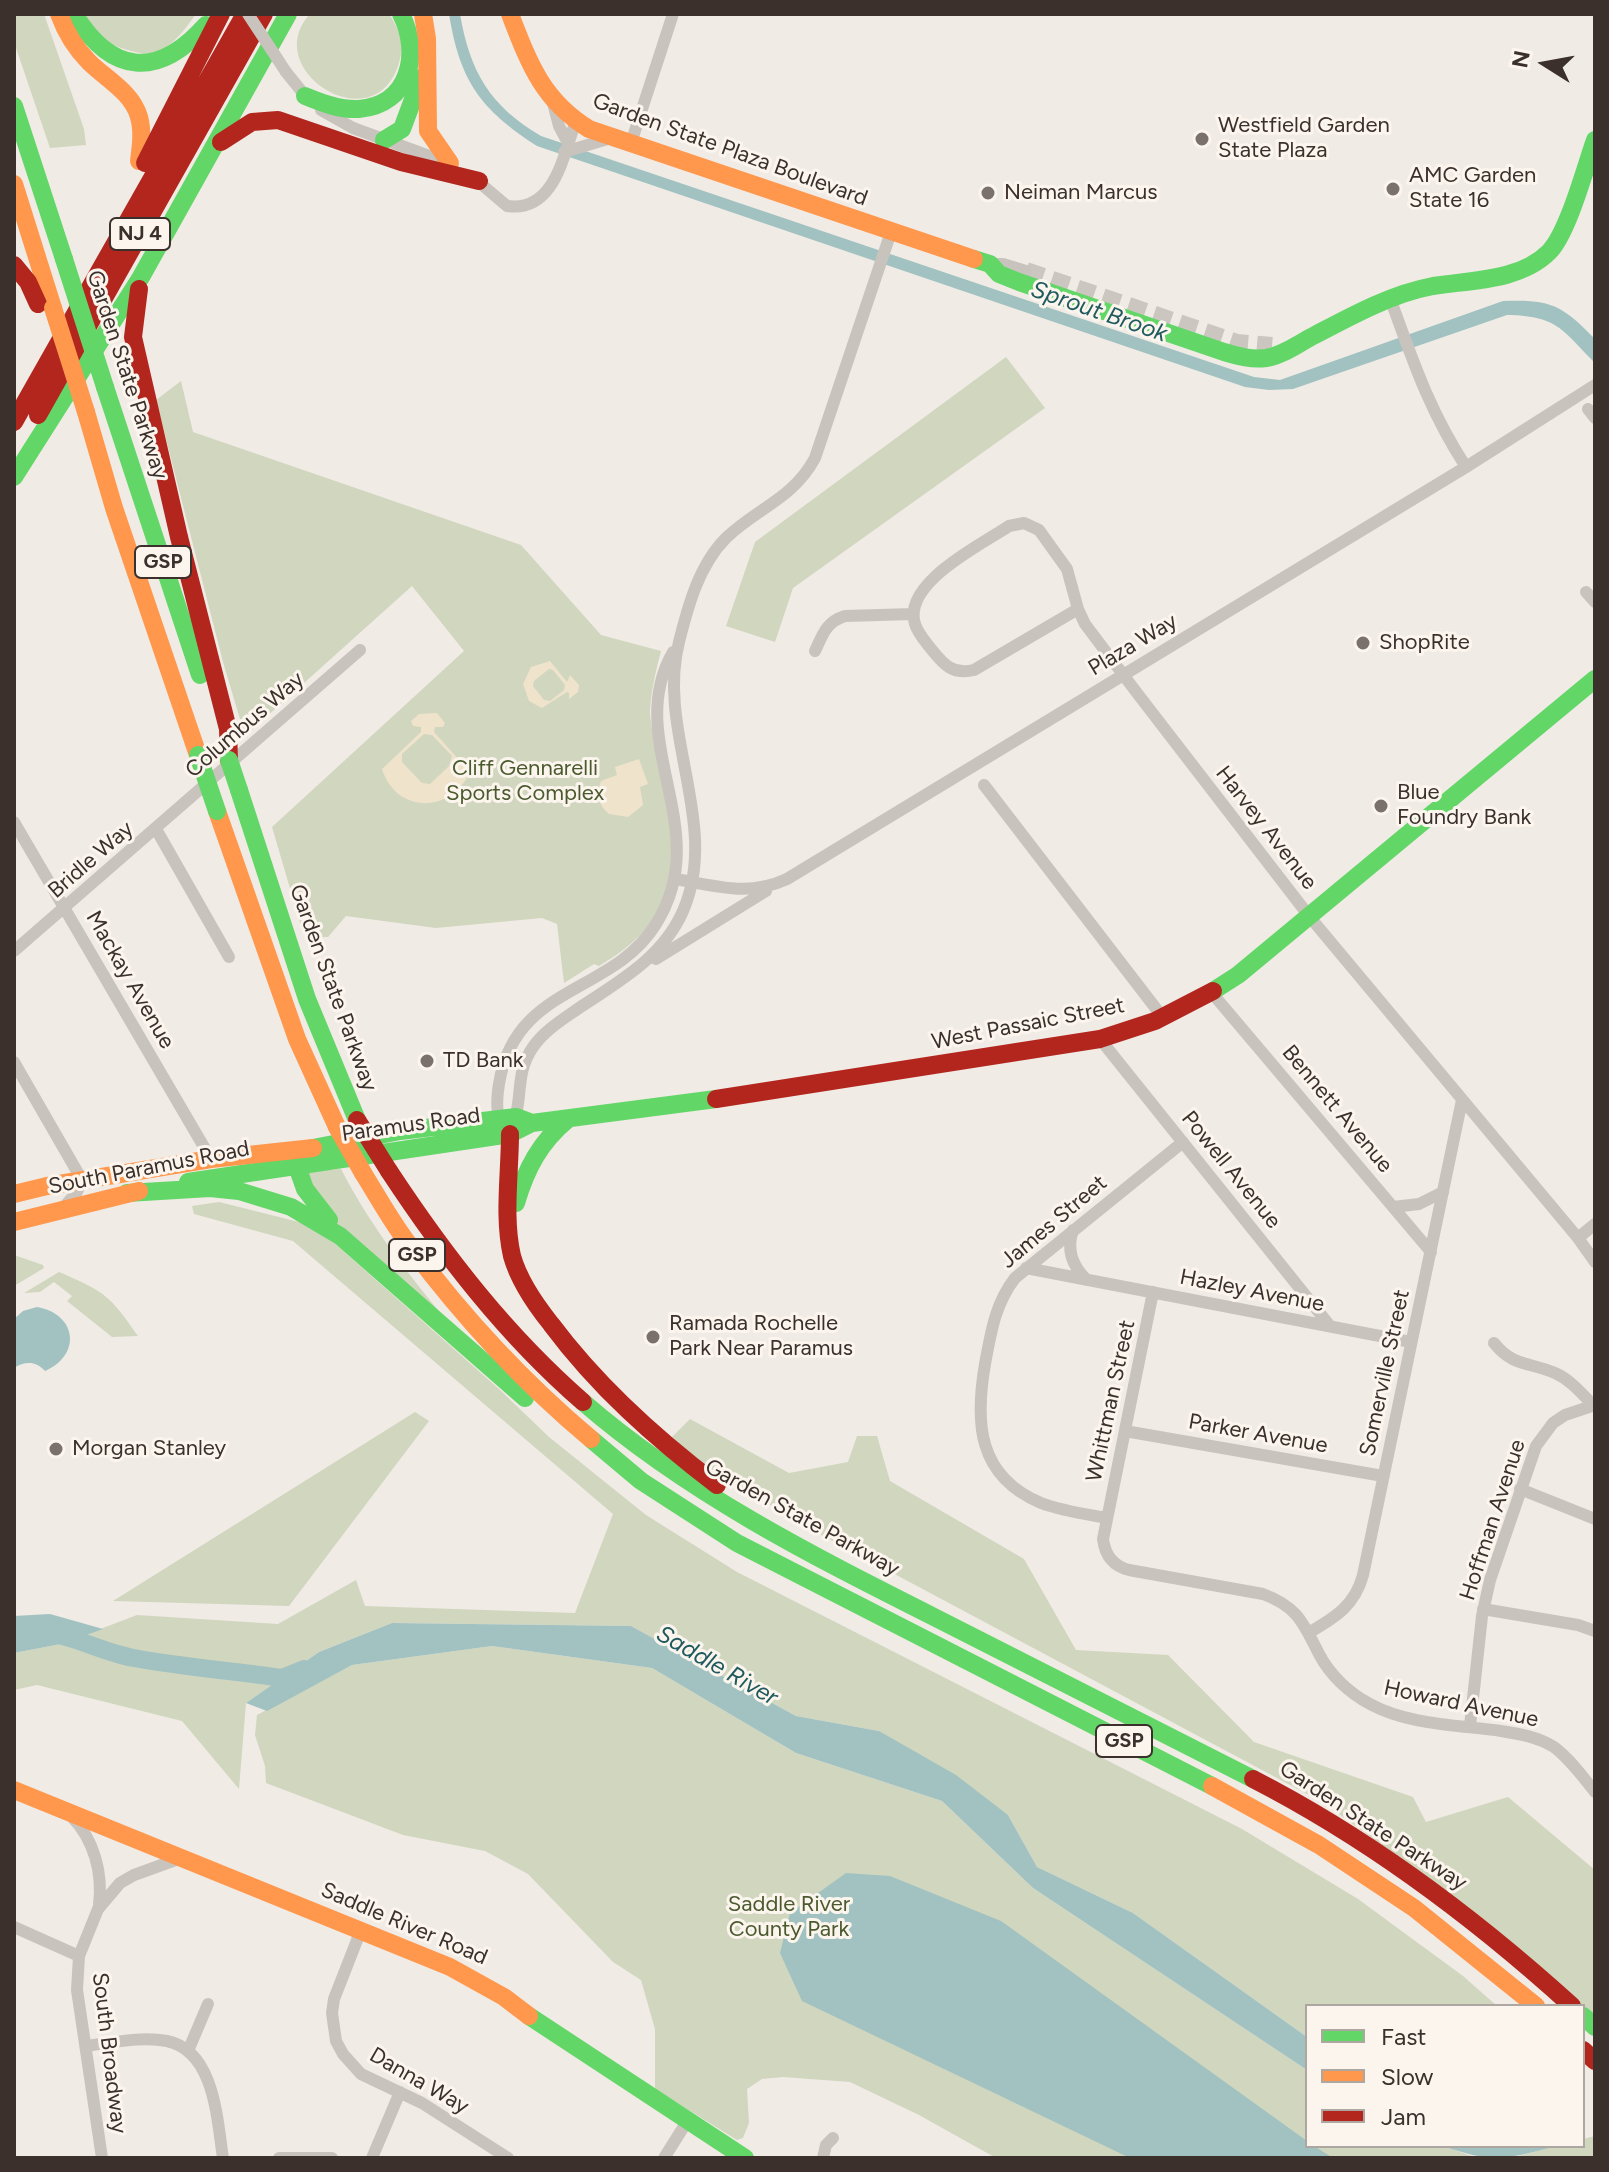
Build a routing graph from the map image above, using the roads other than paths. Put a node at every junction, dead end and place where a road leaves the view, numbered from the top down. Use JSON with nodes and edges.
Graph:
{"nodes":[{"id":1,"x":59,"y":14,"type":"edge"},
{"id":2,"x":74,"y":14,"type":"edge"},
{"id":3,"x":81,"y":14,"type":"edge"},
{"id":4,"x":213,"y":14,"type":"edge"},
{"id":5,"x":221,"y":14,"type":"edge"},
{"id":6,"x":246,"y":14,"type":"edge"},
{"id":7,"x":264,"y":14,"type":"edge"},
{"id":8,"x":288,"y":14,"type":"edge"},
{"id":9,"x":303,"y":14,"type":"edge"},
{"id":10,"x":401,"y":14,"type":"edge"},
{"id":11,"x":423,"y":14,"type":"edge"},
{"id":12,"x":510,"y":14,"type":"edge"},
{"id":13,"x":673,"y":14,"type":"edge"},
{"id":14,"x":90,"y":39,"type":"junction"},
{"id":15,"x":426,"y":61,"type":"junction"},
{"id":16,"x":261,"y":62,"type":"junction"},
{"id":17,"x":305,"y":96,"type":"junction"},
{"id":18,"x":553,"y":103,"type":"junction"},
{"id":19,"x":14,"y":106,"type":"edge"},
{"id":20,"x":576,"y":121,"type":"junction"},
{"id":21,"x":384,"y":140,"type":"junction"},
{"id":22,"x":1595,"y":140,"type":"edge"},
{"id":23,"x":622,"y":141,"type":"junction"},
{"id":24,"x":571,"y":147,"type":"junction"},
{"id":25,"x":214,"y":148,"type":"junction"},
{"id":26,"x":450,"y":163,"type":"junction"},
{"id":27,"x":479,"y":181,"type":"junction"},
{"id":28,"x":14,"y":184,"type":"edge"},
{"id":29,"x":134,"y":184,"type":"junction"},
{"id":30,"x":888,"y":240,"type":"junction"},
{"id":31,"x":990,"y":264,"type":"junction"},
{"id":32,"x":14,"y":265,"type":"edge"},
{"id":33,"x":1026,"y":271,"type":"tunnel mouth"},
{"id":34,"x":141,"y":277,"type":"junction"},
{"id":35,"x":1390,"y":298,"type":"junction"},
{"id":36,"x":46,"y":306,"type":"junction"},
{"id":37,"x":1303,"y":341,"type":"junction"},
{"id":38,"x":1272,"y":346,"type":"tunnel mouth"},
{"id":39,"x":20,"y":386,"type":"edge"},
{"id":40,"x":1592,"y":387,"type":"edge"},
{"id":41,"x":14,"y":402,"type":"edge"},
{"id":42,"x":14,"y":422,"type":"edge"},
{"id":43,"x":14,"y":454,"type":"edge"},
{"id":44,"x":1466,"y":467,"type":"junction"},
{"id":45,"x":14,"y":477,"type":"edge"},
{"id":46,"x":1078,"y":609,"type":"junction"},
{"id":47,"x":913,"y":614,"type":"junction"},
{"id":48,"x":679,"y":642,"type":"junction"},
{"id":49,"x":360,"y":650,"type":"dead end"},
{"id":50,"x":815,"y":651,"type":"dead end"},
{"id":51,"x":1123,"y":674,"type":"junction"},
{"id":52,"x":1595,"y":679,"type":"edge"},
{"id":53,"x":225,"y":733,"type":"junction"},
{"id":54,"x":683,"y":765,"type":"junction"},
{"id":55,"x":665,"y":768,"type":"junction"},
{"id":56,"x":984,"y":785,"type":"dead end"},
{"id":57,"x":14,"y":822,"type":"edge"},
{"id":58,"x":156,"y":829,"type":"junction"},
{"id":59,"x":676,"y":879,"type":"junction"},
{"id":60,"x":787,"y":879,"type":"junction"},
{"id":61,"x":693,"y":882,"type":"junction"},
{"id":62,"x":65,"y":908,"type":"junction"},
{"id":63,"x":1309,"y":916,"type":"junction"},
{"id":64,"x":14,"y":951,"type":"edge"},
{"id":65,"x":229,"y":957,"type":"dead end"},
{"id":66,"x":632,"y":973,"type":"junction"},
{"id":67,"x":1212,"y":993,"type":"junction"},
{"id":68,"x":1164,"y":1019,"type":"junction"},
{"id":69,"x":1100,"y":1039,"type":"junction"},
{"id":70,"x":14,"y":1062,"type":"edge"},
{"id":71,"x":1462,"y":1100,"type":"junction"},
{"id":72,"x":593,"y":1117,"type":"joint"},
{"id":73,"x":568,"y":1119,"type":"junction"},
{"id":74,"x":514,"y":1123,"type":"junction"},
{"id":75,"x":1183,"y":1142,"type":"junction"},
{"id":76,"x":211,"y":1159,"type":"junction"},
{"id":77,"x":293,"y":1159,"type":"junction"},
{"id":78,"x":82,"y":1180,"type":"junction"},
{"id":79,"x":1443,"y":1192,"type":"junction"},
{"id":80,"x":127,"y":1193,"type":"junction"},
{"id":81,"x":14,"y":1194,"type":"edge"},
{"id":82,"x":1393,"y":1207,"type":"junction"},
{"id":83,"x":64,"y":1208,"type":"junction"},
{"id":84,"x":14,"y":1222,"type":"edge"},
{"id":85,"x":1595,"y":1224,"type":"edge"},
{"id":86,"x":510,"y":1227,"type":"junction"},
{"id":87,"x":1073,"y":1230,"type":"junction"},
{"id":88,"x":1578,"y":1238,"type":"junction"},
{"id":89,"x":1431,"y":1252,"type":"junction"},
{"id":90,"x":363,"y":1256,"type":"junction"},
{"id":91,"x":1595,"y":1262,"type":"edge"},
{"id":92,"x":1026,"y":1268,"type":"junction"},
{"id":93,"x":1087,"y":1280,"type":"junction"},
{"id":94,"x":1153,"y":1292,"type":"junction"},
{"id":95,"x":1330,"y":1326,"type":"junction"},
{"id":96,"x":1411,"y":1342,"type":"junction"},
{"id":97,"x":1494,"y":1343,"type":"dead end"},
{"id":98,"x":1595,"y":1406,"type":"edge"},
{"id":99,"x":1125,"y":1431,"type":"junction"},
{"id":100,"x":1383,"y":1476,"type":"junction"},
{"id":101,"x":1520,"y":1489,"type":"junction"},
{"id":102,"x":688,"y":1514,"type":"junction"},
{"id":103,"x":1107,"y":1518,"type":"junction"},
{"id":104,"x":1595,"y":1519,"type":"edge"},
{"id":105,"x":905,"y":1602,"type":"junction"},
{"id":106,"x":1483,"y":1609,"type":"junction"},
{"id":107,"x":1595,"y":1631,"type":"edge"},
{"id":108,"x":1310,"y":1632,"type":"junction"},
{"id":109,"x":1470,"y":1726,"type":"junction"},
{"id":110,"x":14,"y":1790,"type":"edge"},
{"id":111,"x":1595,"y":1792,"type":"edge"},
{"id":112,"x":66,"y":1811,"type":"junction"},
{"id":113,"x":181,"y":1858,"type":"junction"},
{"id":114,"x":98,"y":1909,"type":"junction"},
{"id":115,"x":14,"y":1927,"type":"edge"},
{"id":116,"x":361,"y":1930,"type":"junction"},
{"id":117,"x":79,"y":1956,"type":"junction"},
{"id":118,"x":208,"y":2004,"type":"dead end"},
{"id":119,"x":1534,"y":2004,"type":"edge"},
{"id":120,"x":1570,"y":2004,"type":"edge"},
{"id":121,"x":86,"y":2046,"type":"junction"},
{"id":122,"x":188,"y":2051,"type":"junction"},
{"id":123,"x":400,"y":2092,"type":"junction"},
{"id":124,"x":688,"y":2120,"type":"junction"},
{"id":125,"x":833,"y":2138,"type":"dead end"},
{"id":126,"x":102,"y":2158,"type":"edge"},
{"id":127,"x":223,"y":2158,"type":"edge"},
{"id":128,"x":279,"y":2158,"type":"edge"},
{"id":129,"x":332,"y":2158,"type":"edge"},
{"id":130,"x":372,"y":2158,"type":"edge"},
{"id":131,"x":508,"y":2158,"type":"edge"},
{"id":132,"x":664,"y":2158,"type":"edge"},
{"id":133,"x":745,"y":2158,"type":"edge"},
{"id":134,"x":823,"y":2158,"type":"edge"}],
"edges":[{"from":1,"to":29,"type":"main road"},
{"from":2,"to":14,"type":"main road"},
{"from":3,"to":14,"type":"main road"},
{"from":4,"to":14,"type":"main road"},
{"from":5,"to":29,"type":"main road"},
{"from":6,"to":17,"type":"street","bridge":true},
{"from":6,"to":42,"type":"main road","number":"NJ 4"},
{"from":7,"to":43,"type":"main road","number":"NJ 4"},
{"from":8,"to":16,"type":"main road"},
{"from":9,"to":16,"type":"main road"},
{"from":10,"to":17,"type":"main road"},
{"from":11,"to":15,"type":"main road"},
{"from":12,"to":18,"type":"main road","name":"Garden State Plaza Boulevard"},
{"from":13,"to":23,"type":"street"},
{"from":15,"to":21,"type":"main road"},
{"from":15,"to":26,"type":"main road"},
{"from":16,"to":25,"type":"main road"},
{"from":17,"to":21,"type":"street"},
{"from":18,"to":20,"type":"main road","name":"Garden State Plaza Boulevard"},
{"from":18,"to":24,"type":"street"},
{"from":19,"to":53,"type":"main road","name":"Garden State Parkway","number":"GSP","bridge":true},
{"from":20,"to":23,"type":"main road","name":"Garden State Plaza Boulevard"},
{"from":20,"to":24,"type":"street"},
{"from":21,"to":26,"type":"street"},
{"from":22,"to":35,"type":"main road","name":"Garden State Plaza Boulevard"},
{"from":23,"to":24,"type":"street"},
{"from":23,"to":30,"type":"main road","name":"Garden State Plaza Boulevard"},
{"from":24,"to":27,"type":"street"},
{"from":25,"to":27,"type":"main road"},
{"from":25,"to":34,"type":"main road"},
{"from":26,"to":27,"type":"street"},
{"from":28,"to":36,"type":"main road"},
{"from":29,"to":39,"type":"main road"},
{"from":30,"to":31,"type":"main road","name":"Garden State Plaza Boulevard"},
{"from":30,"to":48,"type":"street"},
{"from":31,"to":33,"type":"street","name":"Garden State Plaza Boulevard"},
{"from":31,"to":37,"type":"main road","name":"Garden State Plaza Boulevard"},
{"from":32,"to":36,"type":"main road"},
{"from":34,"to":45,"type":"main road"},
{"from":34,"to":53,"type":"main road"},
{"from":35,"to":37,"type":"main road","name":"Garden State Plaza Boulevard"},
{"from":35,"to":44,"type":"street"},
{"from":36,"to":102,"type":"main road","name":"Garden State Parkway","number":"GSP","bridge":true},
{"from":37,"to":38,"type":"main road","name":"Garden State Plaza Boulevard"},
{"from":39,"to":41,"type":"main road"},
{"from":40,"to":44,"type":"street","name":"Plaza Way"},
{"from":44,"to":51,"type":"street","name":"Plaza Way"},
{"from":46,"to":47,"type":"street"},
{"from":46,"to":47,"type":"street","name":"Harvey Avenue"},
{"from":46,"to":51,"type":"street","name":"Harvey Avenue"},
{"from":47,"to":50,"type":"street"},
{"from":48,"to":54,"type":"street"},
{"from":48,"to":55,"type":"street"},
{"from":49,"to":58,"type":"street","name":"Columbus Way"},
{"from":51,"to":60,"type":"street","name":"Plaza Way"},
{"from":51,"to":63,"type":"street","name":"Harvey Avenue"},
{"from":52,"to":63,"type":"main road","name":"West Passaic Street"},
{"from":53,"to":105,"type":"main road","name":"Garden State Parkway","number":"GSP","bridge":true},
{"from":54,"to":55,"type":"street"},
{"from":54,"to":61,"type":"street"},
{"from":55,"to":59,"type":"street"},
{"from":56,"to":68,"type":"street"},
{"from":57,"to":62,"type":"street","name":"Mackay Avenue"},
{"from":58,"to":62,"type":"street","name":"Bridle Way"},
{"from":58,"to":65,"type":"street"},
{"from":59,"to":61,"type":"street","name":"Plaza Way"},
{"from":59,"to":74,"type":"street"},
{"from":60,"to":61,"type":"street","name":"Plaza Way"},
{"from":60,"to":66,"type":"street"},
{"from":61,"to":66,"type":"street"},
{"from":62,"to":64,"type":"street","name":"Bridle Way"},
{"from":62,"to":76,"type":"street","name":"Mackay Avenue"},
{"from":63,"to":67,"type":"main road","name":"West Passaic Street"},
{"from":63,"to":71,"type":"street","name":"Harvey Avenue"},
{"from":66,"to":74,"type":"street"},
{"from":67,"to":68,"type":"main road","name":"West Passaic Street"},
{"from":67,"to":82,"type":"street","name":"Bennett Avenue"},
{"from":68,"to":69,"type":"main road","name":"West Passaic Street"},
{"from":69,"to":72,"type":"main road","name":"West Passaic Street"},
{"from":69,"to":75,"type":"street","name":"Powell Avenue"},
{"from":70,"to":78,"type":"street"},
{"from":71,"to":79,"type":"street","name":"Somerville Street"},
{"from":71,"to":88,"type":"street","name":"Harvey Avenue"},
{"from":72,"to":73,"type":"main road","name":"Paramus Road"},
{"from":73,"to":74,"type":"main road","name":"Paramus Road"},
{"from":73,"to":86,"type":"main road"},
{"from":74,"to":77,"type":"main road","name":"Paramus Road"},
{"from":74,"to":86,"type":"main road"},
{"from":75,"to":87,"type":"street","name":"James Street"},
{"from":75,"to":95,"type":"street","name":"Powell Avenue"},
{"from":76,"to":77,"type":"main road","name":"South Paramus Road"},
{"from":76,"to":78,"type":"main road","name":"South Paramus Road"},
{"from":77,"to":80,"type":"main road","name":"South Paramus Road"},
{"from":77,"to":90,"type":"main road"},
{"from":78,"to":81,"type":"main road","name":"South Paramus Road"},
{"from":78,"to":83,"type":"street"},
{"from":79,"to":82,"type":"street"},
{"from":79,"to":89,"type":"street","name":"Somerville Street"},
{"from":80,"to":83,"type":"main road","name":"South Paramus Road"},
{"from":80,"to":90,"type":"main road"},
{"from":82,"to":89,"type":"street","name":"Bennett Avenue"},
{"from":83,"to":84,"type":"main road","name":"South Paramus Road"},
{"from":85,"to":88,"type":"street"},
{"from":86,"to":105,"type":"main road"},
{"from":87,"to":92,"type":"street","name":"James Street"},
{"from":87,"to":93,"type":"street"},
{"from":88,"to":91,"type":"street","name":"Harvey Avenue"},
{"from":89,"to":96,"type":"street","name":"Somerville Street"},
{"from":90,"to":102,"type":"main road"},
{"from":92,"to":93,"type":"street","name":"Hazley Avenue"},
{"from":92,"to":103,"type":"street","name":"James Street"},
{"from":93,"to":94,"type":"street","name":"Hazley Avenue"},
{"from":94,"to":95,"type":"street","name":"Hazley Avenue"},
{"from":94,"to":99,"type":"street","name":"Whittman Street"},
{"from":95,"to":96,"type":"street","name":"Hazley Avenue"},
{"from":96,"to":100,"type":"street","name":"Somerville Street"},
{"from":97,"to":98,"type":"street"},
{"from":98,"to":101,"type":"street","name":"Hoffman Avenue"},
{"from":99,"to":100,"type":"street","name":"Parker Avenue"},
{"from":99,"to":103,"type":"street","name":"Whittman Street"},
{"from":100,"to":108,"type":"street","name":"Somerville Street"},
{"from":101,"to":104,"type":"street"},
{"from":101,"to":106,"type":"street","name":"Hoffman Avenue"},
{"from":102,"to":119,"type":"main road","name":"Garden State Parkway","number":"GSP"},
{"from":103,"to":108,"type":"street","name":"Howard Avenue"},
{"from":105,"to":120,"type":"main road","name":"Garden State Parkway","number":"GSP"},
{"from":106,"to":107,"type":"street"},
{"from":106,"to":109,"type":"street","name":"Hoffman Avenue"},
{"from":108,"to":109,"type":"street","name":"Howard Avenue"},
{"from":109,"to":111,"type":"street","name":"Howard Avenue"},
{"from":110,"to":112,"type":"main road","name":"Saddle River Road"},
{"from":112,"to":113,"type":"main road","name":"Saddle River Road"},
{"from":112,"to":114,"type":"street","name":"South Broadway"},
{"from":113,"to":114,"type":"street","name":"South Broadway"},
{"from":113,"to":116,"type":"main road","name":"Saddle River Road"},
{"from":114,"to":117,"type":"street","name":"South Broadway"},
{"from":115,"to":117,"type":"street"},
{"from":116,"to":123,"type":"street","name":"Danna Way"},
{"from":116,"to":124,"type":"main road","name":"Saddle River Road"},
{"from":117,"to":121,"type":"street","name":"South Broadway"},
{"from":118,"to":122,"type":"street"},
{"from":121,"to":122,"type":"street"},
{"from":121,"to":126,"type":"street","name":"South Broadway"},
{"from":122,"to":127,"type":"street"},
{"from":123,"to":130,"type":"street"},
{"from":123,"to":131,"type":"street","name":"Danna Way"},
{"from":124,"to":132,"type":"street"},
{"from":124,"to":133,"type":"main road","name":"Saddle River Road"},
{"from":125,"to":134,"type":"street"},
{"from":128,"to":129,"type":"street"}]}
